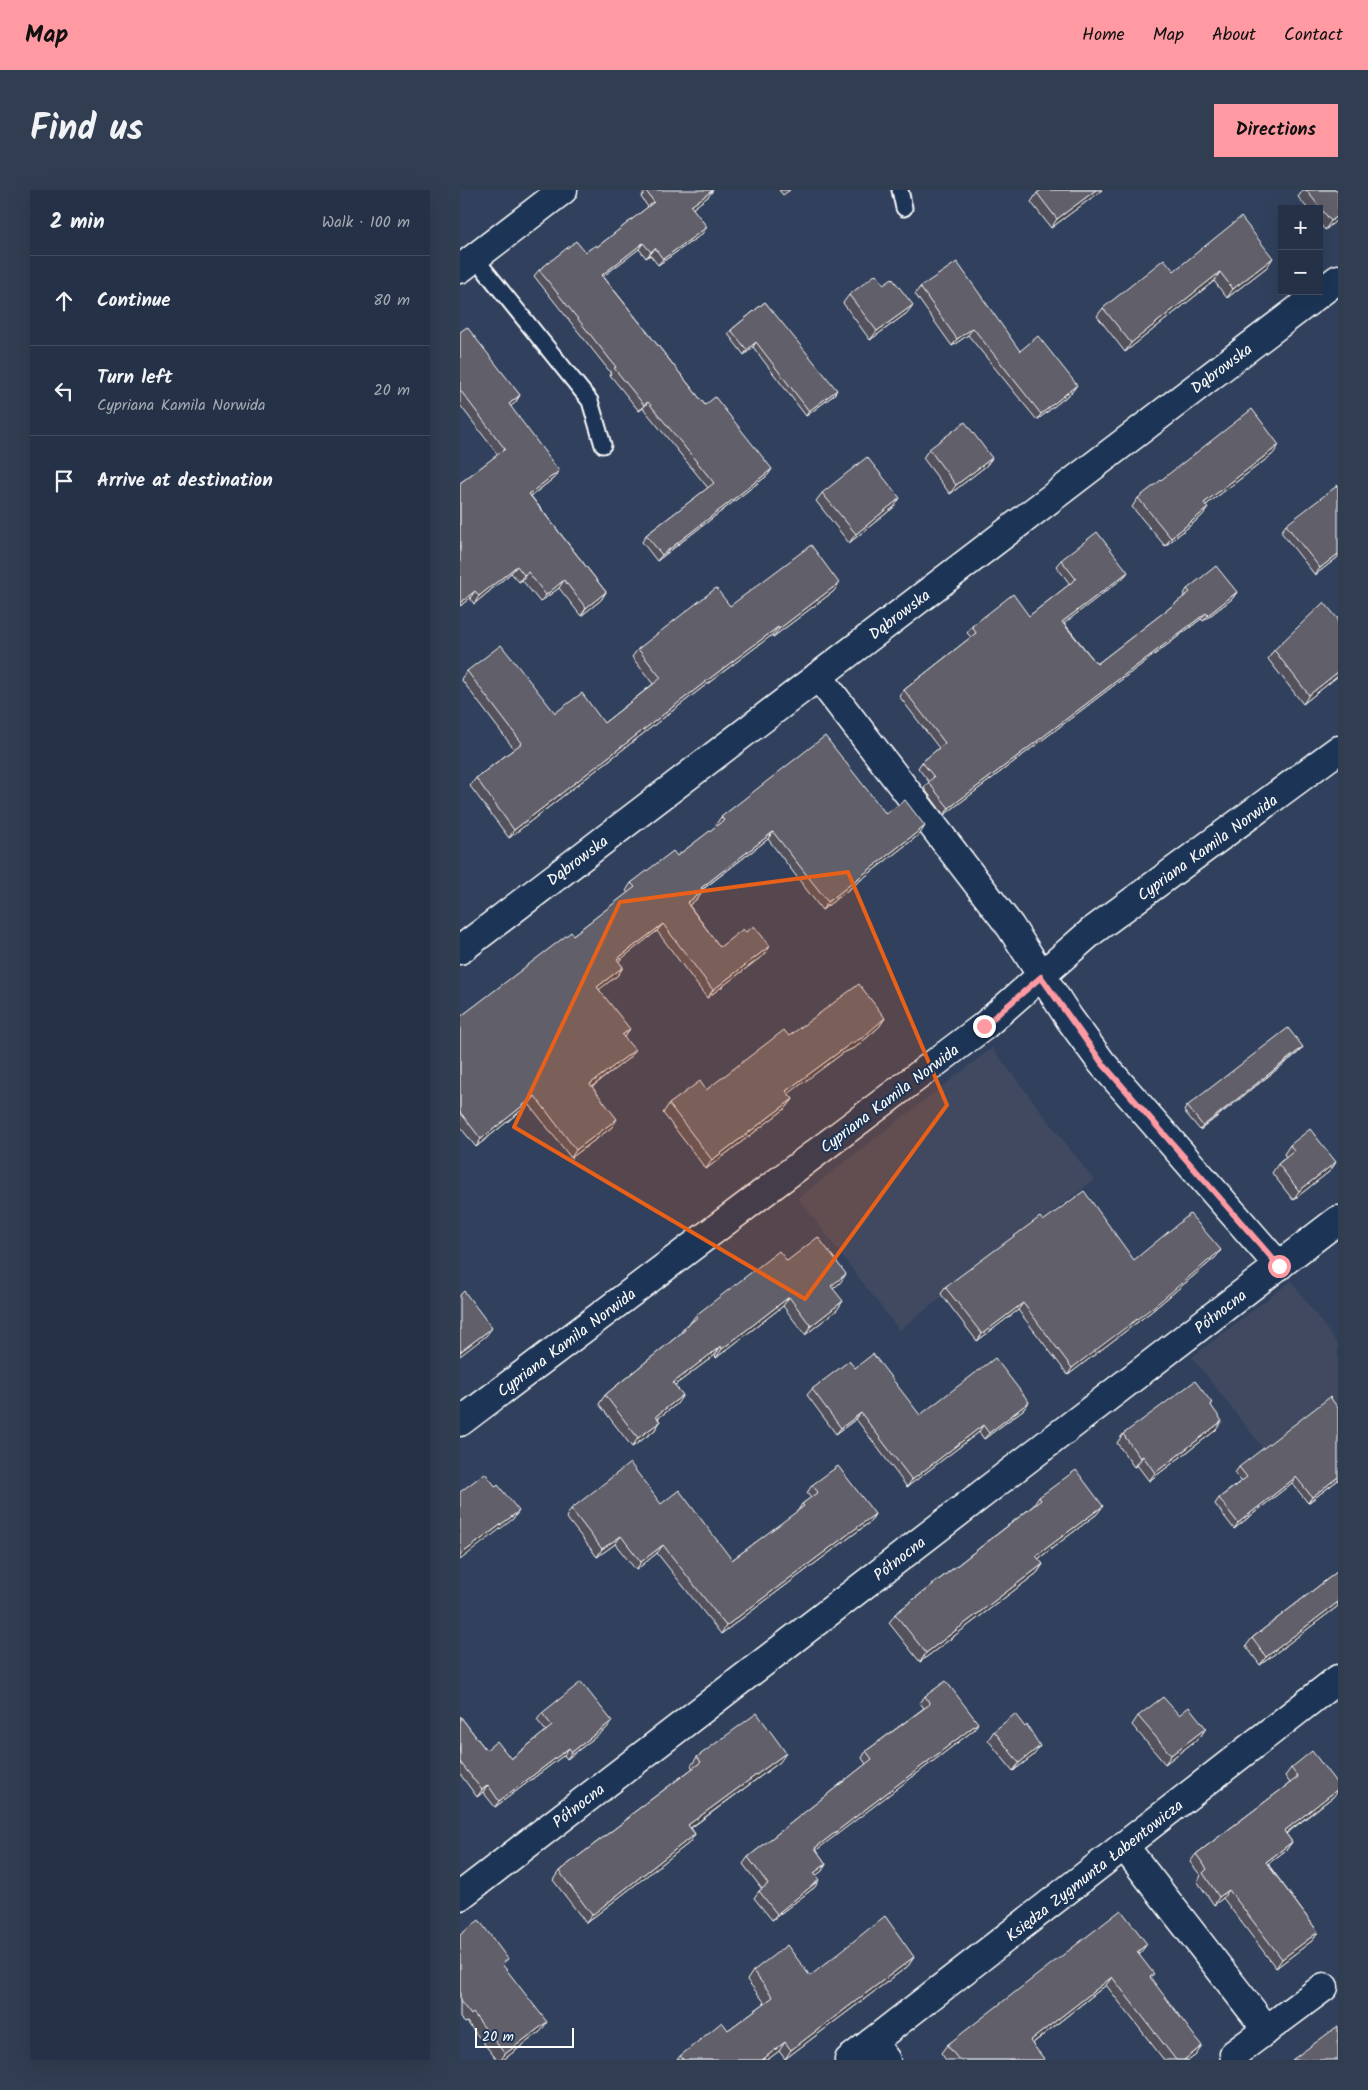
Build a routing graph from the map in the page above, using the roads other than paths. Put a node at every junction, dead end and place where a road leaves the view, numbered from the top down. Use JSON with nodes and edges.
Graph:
{"nodes":[{"id":1,"x":563,"y":190,"type":"edge"},
{"id":2,"x":900,"y":190,"type":"edge"},
{"id":3,"x":904,"y":208,"type":"dead end"},
{"id":4,"x":467,"y":263,"type":"edge"},
{"id":5,"x":1338,"y":279,"type":"edge"},
{"id":6,"x":603,"y":445,"type":"dead end"},
{"id":7,"x":818,"y":676,"type":"junction"},
{"id":8,"x":1338,"y":750,"type":"edge"},
{"id":9,"x":460,"y":950,"type":"edge"},
{"id":10,"x":1041,"y":977,"type":"junction"},
{"id":11,"x":1338,"y":1220,"type":"edge"},
{"id":12,"x":1279,"y":1266,"type":"junction"},
{"id":13,"x":460,"y":1422,"type":"edge"},
{"id":14,"x":1338,"y":1679,"type":"edge"},
{"id":15,"x":1126,"y":1847,"type":"junction"},
{"id":16,"x":460,"y":1896,"type":"edge"},
{"id":17,"x":1324,"y":1987,"type":"dead end"},
{"id":18,"x":1267,"y":2030,"type":"junction"},
{"id":19,"x":879,"y":2051,"type":"edge"},
{"id":20,"x":1234,"y":2054,"type":"dead end"},
{"id":21,"x":849,"y":2060,"type":"edge"}],
"edges":[{"from":1,"to":4,"type":"street"},
{"from":2,"to":3,"type":"lane"},
{"from":4,"to":6,"type":"lane"},
{"from":5,"to":7,"type":"street","name":"Dąbrowska"},
{"from":7,"to":9,"type":"street","name":"Dąbrowska"},
{"from":7,"to":10,"type":"street"},
{"from":8,"to":10,"type":"street","name":"Cypriana Kamila Norwida"},
{"from":10,"to":12,"type":"street"},
{"from":10,"to":13,"type":"street","name":"Cypriana Kamila Norwida"},
{"from":11,"to":12,"type":"street","name":"Północna"},
{"from":12,"to":16,"type":"street","name":"Północna"},
{"from":14,"to":15,"type":"street","name":"Księdza Zygmunta Łabentowicza"},
{"from":15,"to":18,"type":"street"},
{"from":15,"to":19,"type":"street","name":"Księdza Zygmunta Łabentowicza"},
{"from":17,"to":18,"type":"street"},
{"from":18,"to":20,"type":"street"},
{"from":19,"to":21,"type":"street","name":"Księdza Zygmunta Łabentowicza"}]}
